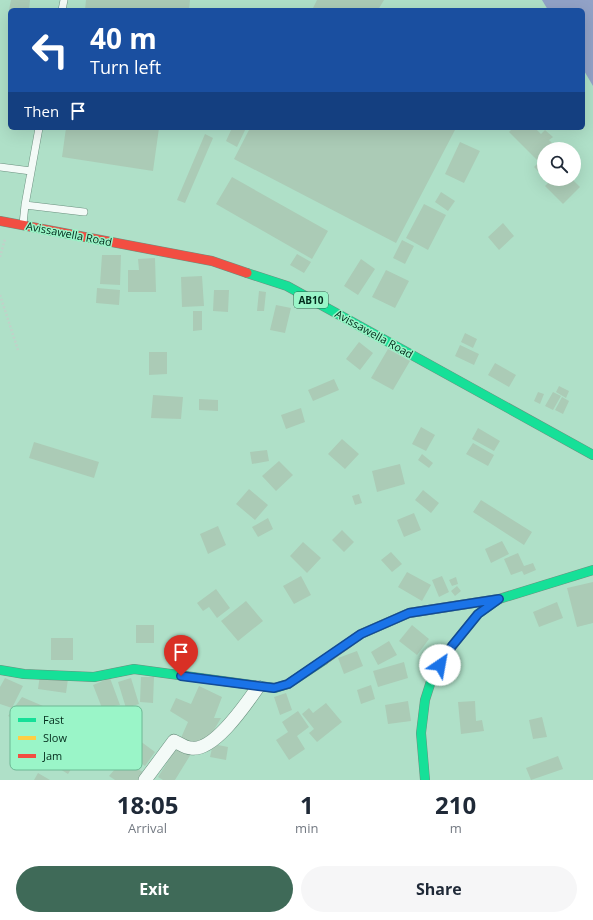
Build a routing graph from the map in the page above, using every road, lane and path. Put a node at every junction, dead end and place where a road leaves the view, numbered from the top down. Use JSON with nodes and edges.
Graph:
{"nodes":[{"id":1,"x":39,"y":130,"type":"edge"},
{"id":2,"x":0,"y":167,"type":"edge"},
{"id":3,"x":31,"y":171,"type":"junction"},
{"id":4,"x":25,"y":205,"type":"junction"},
{"id":5,"x":84,"y":212,"type":"dead end"},
{"id":6,"x":0,"y":221,"type":"edge"},
{"id":7,"x":23,"y":225,"type":"junction"},
{"id":8,"x":0,"y":294,"type":"edge"},
{"id":9,"x":18,"y":350,"type":"dead end"},
{"id":10,"x":593,"y":455,"type":"edge"},
{"id":11,"x":593,"y":570,"type":"edge"},
{"id":12,"x":499,"y":599,"type":"junction"},
{"id":13,"x":0,"y":670,"type":"edge"},
{"id":14,"x":258,"y":687,"type":"junction"},
{"id":15,"x":145,"y":780,"type":"edge"},
{"id":16,"x":425,"y":780,"type":"edge"}],
"edges":[{"from":1,"to":3,"type":"lane"},
{"from":2,"to":3,"type":"lane"},
{"from":3,"to":4,"type":"lane"},
{"from":4,"to":5,"type":"lane"},
{"from":4,"to":7,"type":"lane"},
{"from":6,"to":7,"type":"main road","name":"Avissawella Road","number":"AB10"},
{"from":7,"to":10,"type":"main road","name":"Avissawella Road","number":"AB10"},
{"from":8,"to":9,"type":"path"},
{"from":11,"to":12,"type":"main road"},
{"from":12,"to":14,"type":"main road"},
{"from":12,"to":16,"type":"main road"},
{"from":13,"to":14,"type":"main road"},
{"from":14,"to":15,"type":"street"}]}
